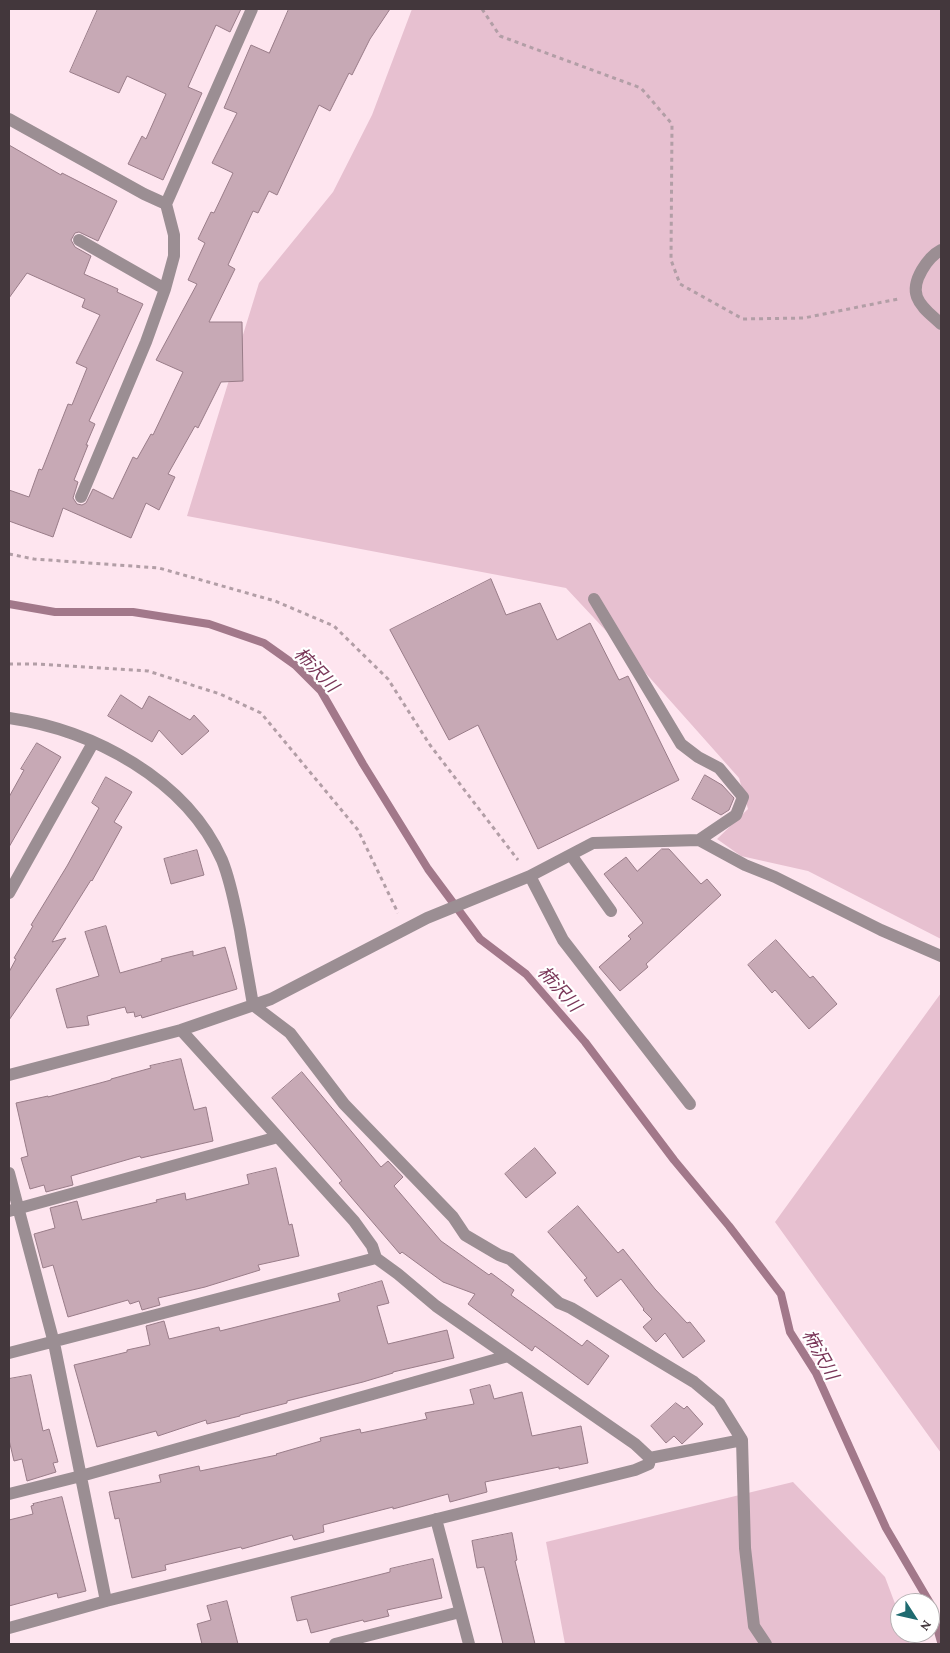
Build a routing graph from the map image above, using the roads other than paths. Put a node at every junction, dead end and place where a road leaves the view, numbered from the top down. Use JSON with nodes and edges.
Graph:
{"nodes":[{"id":1,"x":252,"y":9,"type":"edge"},
{"id":2,"x":9,"y":119,"type":"edge"},
{"id":3,"x":166,"y":204,"type":"junction"},
{"id":4,"x":79,"y":240,"type":"dead end"},
{"id":5,"x":941,"y":250,"type":"edge"},
{"id":6,"x":165,"y":289,"type":"junction"},
{"id":7,"x":941,"y":324,"type":"edge"},
{"id":8,"x":81,"y":498,"type":"dead end"},
{"id":9,"x":594,"y":599,"type":"dead end"},
{"id":10,"x":9,"y":718,"type":"edge"},
{"id":11,"x":93,"y":743,"type":"junction"},
{"id":12,"x":698,"y":840,"type":"junction"},
{"id":13,"x":571,"y":855,"type":"junction"},
{"id":14,"x":525,"y":878,"type":"junction"},
{"id":15,"x":9,"y":893,"type":"edge"},
{"id":16,"x":611,"y":911,"type":"dead end"},
{"id":17,"x":941,"y":956,"type":"edge"},
{"id":18,"x":253,"y":1005,"type":"junction"},
{"id":19,"x":181,"y":1030,"type":"junction"},
{"id":20,"x":9,"y":1075,"type":"edge"},
{"id":21,"x":690,"y":1104,"type":"dead end"},
{"id":22,"x":278,"y":1137,"type":"junction"},
{"id":23,"x":9,"y":1173,"type":"edge"},
{"id":24,"x":14,"y":1210,"type":"edge"},
{"id":25,"x":376,"y":1258,"type":"junction"},
{"id":26,"x":54,"y":1343,"type":"junction"},
{"id":27,"x":9,"y":1353,"type":"edge"},
{"id":28,"x":508,"y":1356,"type":"junction"},
{"id":29,"x":742,"y":1440,"type":"junction"},
{"id":30,"x":650,"y":1458,"type":"junction"},
{"id":31,"x":81,"y":1476,"type":"junction"},
{"id":32,"x":9,"y":1494,"type":"edge"},
{"id":33,"x":436,"y":1519,"type":"junction"},
{"id":34,"x":106,"y":1601,"type":"junction"},
{"id":35,"x":460,"y":1612,"type":"junction"},
{"id":36,"x":9,"y":1628,"type":"edge"},
{"id":37,"x":335,"y":1644,"type":"edge"},
{"id":38,"x":469,"y":1644,"type":"edge"},
{"id":39,"x":766,"y":1644,"type":"edge"}],
"edges":[{"from":1,"to":3,"type":"street"},
{"from":2,"to":3,"type":"street"},
{"from":3,"to":6,"type":"street"},
{"from":4,"to":6,"type":"street"},
{"from":5,"to":7,"type":"street"},
{"from":6,"to":8,"type":"street"},
{"from":9,"to":12,"type":"street"},
{"from":10,"to":11,"type":"street"},
{"from":11,"to":15,"type":"street"},
{"from":11,"to":18,"type":"street"},
{"from":12,"to":13,"type":"street"},
{"from":12,"to":17,"type":"street"},
{"from":13,"to":14,"type":"street"},
{"from":13,"to":16,"type":"street"},
{"from":14,"to":18,"type":"street"},
{"from":14,"to":21,"type":"street"},
{"from":18,"to":19,"type":"street"},
{"from":18,"to":29,"type":"street"},
{"from":19,"to":20,"type":"street"},
{"from":19,"to":22,"type":"street"},
{"from":22,"to":24,"type":"street"},
{"from":22,"to":25,"type":"street"},
{"from":23,"to":24,"type":"street"},
{"from":24,"to":26,"type":"street"},
{"from":25,"to":26,"type":"street"},
{"from":25,"to":28,"type":"street"},
{"from":26,"to":27,"type":"street"},
{"from":26,"to":31,"type":"street"},
{"from":28,"to":30,"type":"street"},
{"from":28,"to":31,"type":"street"},
{"from":29,"to":30,"type":"street"},
{"from":29,"to":39,"type":"street"},
{"from":30,"to":33,"type":"street"},
{"from":31,"to":32,"type":"street"},
{"from":31,"to":34,"type":"street"},
{"from":33,"to":34,"type":"street"},
{"from":33,"to":35,"type":"street"},
{"from":34,"to":36,"type":"street"},
{"from":35,"to":37,"type":"street"},
{"from":35,"to":38,"type":"street"}]}
